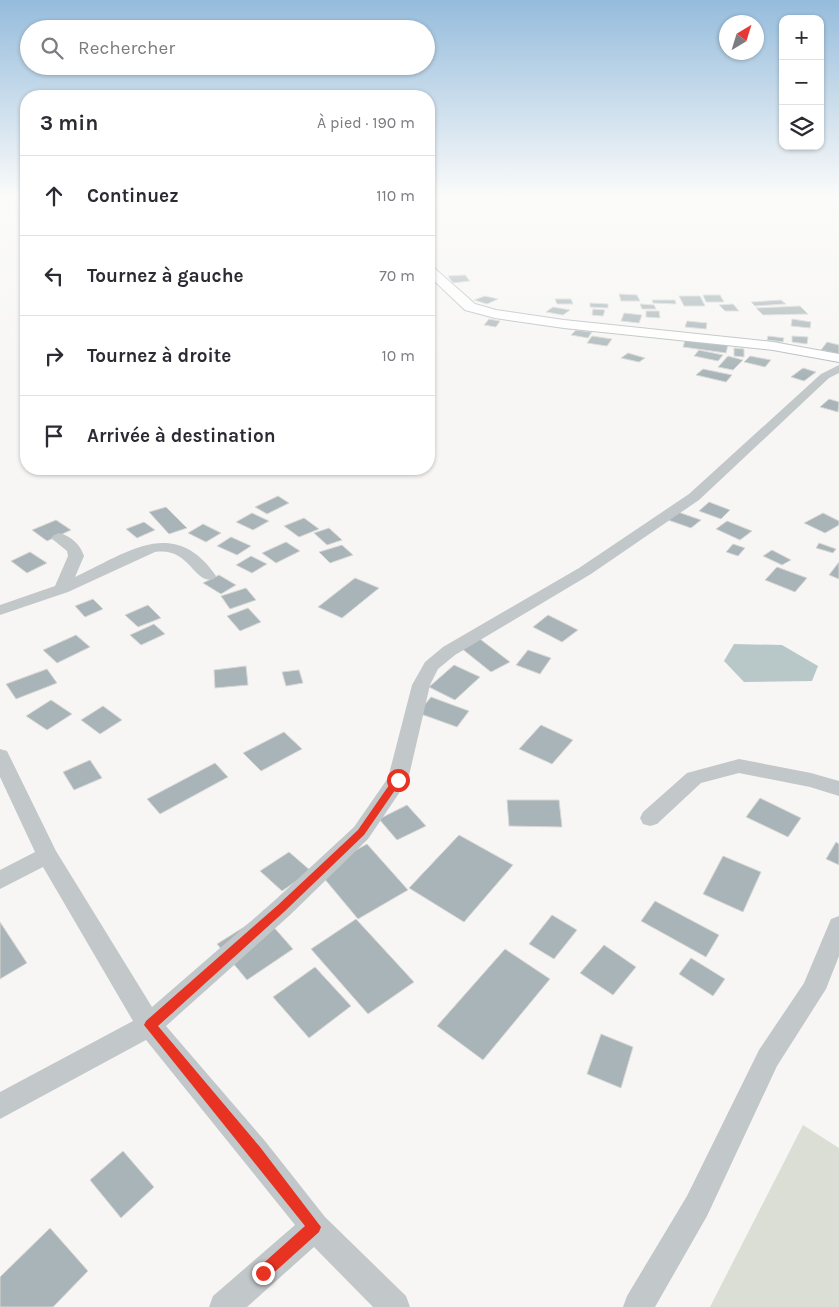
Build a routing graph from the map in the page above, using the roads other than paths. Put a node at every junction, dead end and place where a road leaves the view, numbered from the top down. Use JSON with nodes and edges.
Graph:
{"nodes":[{"id":1,"x":435,"y":275,"type":"edge"},
{"id":2,"x":839,"y":358,"type":"edge"},
{"id":3,"x":839,"y":368,"type":"edge"},
{"id":4,"x":59,"y":538,"type":"dead end"},
{"id":5,"x":208,"y":576,"type":"dead end"},
{"id":6,"x":62,"y":589,"type":"junction"},
{"id":7,"x":0,"y":610,"type":"edge"},
{"id":8,"x":0,"y":756,"type":"edge"},
{"id":9,"x":839,"y":789,"type":"edge"},
{"id":10,"x":650,"y":818,"type":"dead end"},
{"id":11,"x":47,"y":855,"type":"junction"},
{"id":12,"x":0,"y":880,"type":"edge"},
{"id":13,"x":839,"y":926,"type":"edge"},
{"id":14,"x":150,"y":1025,"type":"junction"},
{"id":15,"x":0,"y":1106,"type":"edge"},
{"id":16,"x":314,"y":1227,"type":"junction"},
{"id":17,"x":224,"y":1307,"type":"edge"},
{"id":18,"x":395,"y":1307,"type":"edge"},
{"id":19,"x":638,"y":1307,"type":"edge"}],
"edges":[{"from":1,"to":2,"type":"main road"},
{"from":3,"to":14,"type":"street"},
{"from":4,"to":6,"type":"street"},
{"from":5,"to":6,"type":"street"},
{"from":6,"to":7,"type":"street"},
{"from":8,"to":11,"type":"street"},
{"from":9,"to":10,"type":"street"},
{"from":11,"to":12,"type":"street"},
{"from":11,"to":14,"type":"street"},
{"from":13,"to":19,"type":"street"},
{"from":14,"to":15,"type":"street"},
{"from":14,"to":16,"type":"street"},
{"from":16,"to":17,"type":"street"},
{"from":16,"to":18,"type":"street"}]}
